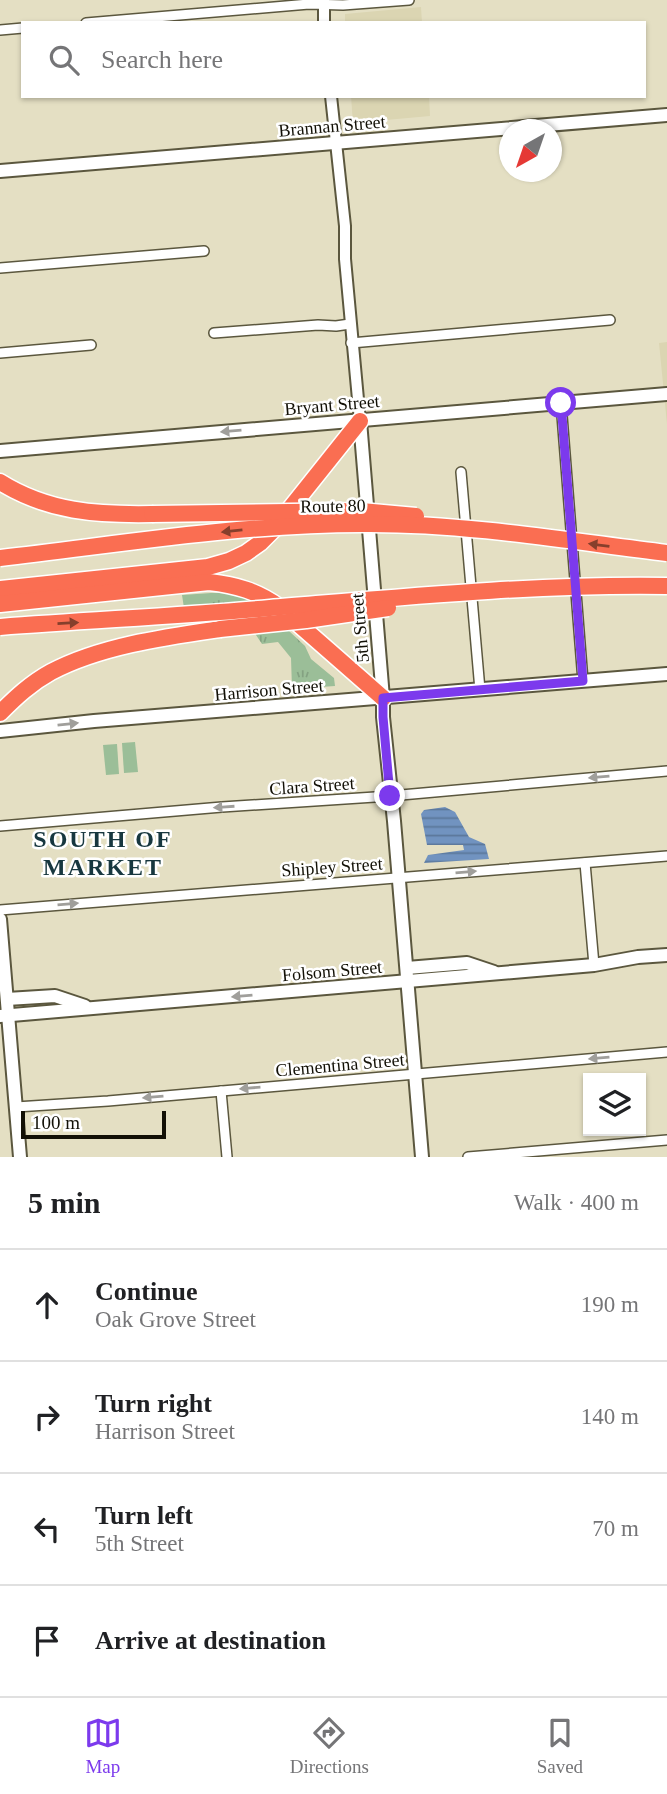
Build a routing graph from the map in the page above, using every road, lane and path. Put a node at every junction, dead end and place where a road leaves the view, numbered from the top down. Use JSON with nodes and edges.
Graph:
{"nodes":[{"id":1,"x":409,"y":0,"type":"edge"},
{"id":2,"x":324,"y":2,"type":"edge"},
{"id":3,"x":109,"y":21,"type":"edge"},
{"id":4,"x":324,"y":21,"type":"edge"},
{"id":5,"x":21,"y":28,"type":"edge"},
{"id":6,"x":0,"y":30,"type":"edge"},
{"id":7,"x":331,"y":98,"type":"edge"},
{"id":8,"x":667,"y":115,"type":"edge"},
{"id":9,"x":337,"y":144,"type":"junction"},
{"id":10,"x":0,"y":171,"type":"edge"},
{"id":11,"x":204,"y":251,"type":"dead end"},
{"id":12,"x":0,"y":268,"type":"edge"},
{"id":13,"x":610,"y":320,"type":"dead end"},
{"id":14,"x":350,"y":324,"type":"junction"},
{"id":15,"x":214,"y":333,"type":"dead end"},
{"id":16,"x":351,"y":343,"type":"junction"},
{"id":17,"x":91,"y":345,"type":"dead end"},
{"id":18,"x":0,"y":353,"type":"edge"},
{"id":19,"x":667,"y":394,"type":"edge"},
{"id":20,"x":561,"y":403,"type":"junction"},
{"id":21,"x":360,"y":421,"type":"junction"},
{"id":22,"x":0,"y":451,"type":"edge"},
{"id":23,"x":461,"y":472,"type":"dead end"},
{"id":24,"x":0,"y":482,"type":"edge"},
{"id":25,"x":483,"y":531,"type":"junction"},
{"id":26,"x":667,"y":553,"type":"edge"},
{"id":27,"x":0,"y":558,"type":"edge"},
{"id":28,"x":156,"y":581,"type":"junction"},
{"id":29,"x":667,"y":586,"type":"edge"},
{"id":30,"x":0,"y":589,"type":"edge"},
{"id":31,"x":490,"y":590,"type":"junction"},
{"id":32,"x":0,"y":604,"type":"edge"},
{"id":33,"x":0,"y":627,"type":"edge"},
{"id":34,"x":667,"y":674,"type":"edge"},
{"id":35,"x":583,"y":681,"type":"junction"},
{"id":36,"x":480,"y":690,"type":"junction"},
{"id":37,"x":383,"y":698,"type":"junction"},
{"id":38,"x":0,"y":713,"type":"edge"},
{"id":39,"x":0,"y":731,"type":"edge"},
{"id":40,"x":667,"y":771,"type":"edge"},
{"id":41,"x":390,"y":796,"type":"junction"},
{"id":42,"x":0,"y":826,"type":"edge"},
{"id":43,"x":667,"y":856,"type":"edge"},
{"id":44,"x":585,"y":863,"type":"junction"},
{"id":45,"x":398,"y":878,"type":"junction"},
{"id":46,"x":0,"y":910,"type":"edge"},
{"id":47,"x":0,"y":919,"type":"edge"},
{"id":48,"x":667,"y":955,"type":"edge"},
{"id":49,"x":594,"y":965,"type":"junction"},
{"id":50,"x":407,"y":968,"type":"junction"},
{"id":51,"x":498,"y":974,"type":"junction"},
{"id":52,"x":408,"y":982,"type":"junction"},
{"id":53,"x":7,"y":999,"type":"junction"},
{"id":54,"x":92,"y":1009,"type":"junction"},
{"id":55,"x":4,"y":1016,"type":"edge"},
{"id":56,"x":667,"y":1052,"type":"edge"},
{"id":57,"x":415,"y":1074,"type":"junction"},
{"id":58,"x":220,"y":1091,"type":"junction"},
{"id":59,"x":16,"y":1107,"type":"junction"},
{"id":60,"x":667,"y":1140,"type":"edge"},
{"id":61,"x":20,"y":1157,"type":"edge"},
{"id":62,"x":227,"y":1157,"type":"edge"},
{"id":63,"x":422,"y":1157,"type":"edge"},
{"id":64,"x":468,"y":1157,"type":"edge"}],
"edges":[{"from":1,"to":2,"type":"street"},
{"from":2,"to":3,"type":"street"},
{"from":2,"to":4,"type":"street"},
{"from":5,"to":6,"type":"street"},
{"from":7,"to":9,"type":"street","name":"5th Street"},
{"from":8,"to":9,"type":"main road","name":"Brannan Street"},
{"from":9,"to":10,"type":"main road","name":"Brannan Street"},
{"from":9,"to":14,"type":"street","name":"5th Street"},
{"from":11,"to":12,"type":"street"},
{"from":13,"to":16,"type":"street"},
{"from":14,"to":15,"type":"street"},
{"from":14,"to":16,"type":"street","name":"5th Street"},
{"from":16,"to":21,"type":"street","name":"5th Street"},
{"from":17,"to":18,"type":"street"},
{"from":19,"to":20,"type":"main road","name":"Bryant Street"},
{"from":20,"to":21,"type":"main road","name":"Bryant Street"},
{"from":20,"to":35,"type":"street"},
{"from":21,"to":22,"type":"main road","name":"Bryant Street","one_way":true},
{"from":21,"to":28,"type":"highway"},
{"from":21,"to":37,"type":"main road","name":"5th Street"},
{"from":23,"to":36,"type":"street"},
{"from":24,"to":25,"type":"highway","bridge":true},
{"from":26,"to":25,"type":"highway","name":"Route 80","one_way":true,"bridge":true},
{"from":25,"to":27,"type":"highway","name":"Route 80","one_way":true,"bridge":true},
{"from":28,"to":30,"type":"highway"},
{"from":28,"to":32,"type":"highway"},
{"from":28,"to":37,"type":"highway"},
{"from":29,"to":31,"type":"highway","bridge":true},
{"from":33,"to":31,"type":"highway","one_way":true,"bridge":true},
{"from":31,"to":38,"type":"highway","bridge":true},
{"from":34,"to":35,"type":"main road","name":"Harrison Street"},
{"from":35,"to":36,"type":"main road","name":"Harrison Street"},
{"from":36,"to":37,"type":"main road","name":"Harrison Street"},
{"from":39,"to":37,"type":"main road","name":"Harrison Street","one_way":true},
{"from":37,"to":41,"type":"main road","name":"5th Street"},
{"from":40,"to":41,"type":"street","name":"Clara Street","one_way":true},
{"from":41,"to":42,"type":"street","name":"Clara Street","one_way":true},
{"from":41,"to":45,"type":"main road","name":"5th Street"},
{"from":43,"to":44,"type":"street","name":"Shipley Street"},
{"from":45,"to":44,"type":"street","name":"Shipley Street","one_way":true},
{"from":44,"to":49,"type":"street"},
{"from":46,"to":45,"type":"street","name":"Shipley Street","one_way":true},
{"from":45,"to":50,"type":"main road","name":"5th Street"},
{"from":47,"to":53,"type":"main road"},
{"from":48,"to":49,"type":"main road","name":"Folsom Street"},
{"from":49,"to":51,"type":"main road","name":"Folsom Street"},
{"from":50,"to":51,"type":"main road"},
{"from":50,"to":52,"type":"main road","name":"5th Street"},
{"from":51,"to":52,"type":"main road","name":"Folsom Street"},
{"from":52,"to":54,"type":"main road","name":"Folsom Street","one_way":true},
{"from":52,"to":57,"type":"main road","name":"5th Street"},
{"from":53,"to":54,"type":"main road"},
{"from":53,"to":55,"type":"main road"},
{"from":54,"to":55,"type":"main road","name":"Folsom Street"},
{"from":55,"to":59,"type":"main road"},
{"from":56,"to":57,"type":"street","name":"Clementina Street","one_way":true},
{"from":57,"to":58,"type":"street","name":"Clementina Street","one_way":true},
{"from":57,"to":63,"type":"main road","name":"5th Street"},
{"from":58,"to":59,"type":"street","name":"Clementina Street","one_way":true},
{"from":58,"to":62,"type":"street"},
{"from":59,"to":61,"type":"main road"},
{"from":60,"to":64,"type":"street"}]}
